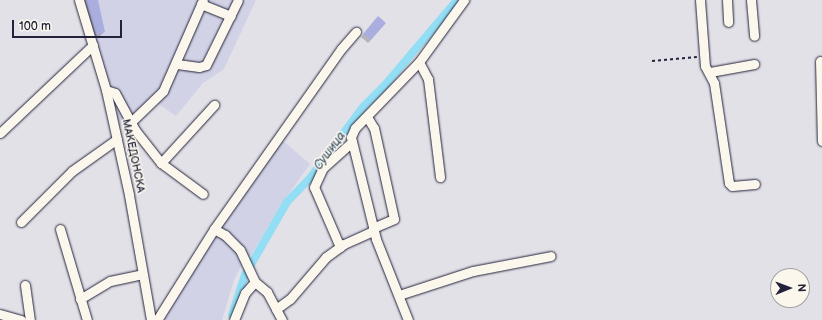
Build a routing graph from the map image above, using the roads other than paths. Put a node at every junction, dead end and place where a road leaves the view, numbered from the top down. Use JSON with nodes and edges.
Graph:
{"nodes":[{"id":1,"x":79,"y":0,"type":"edge"},
{"id":2,"x":238,"y":0,"type":"edge"},
{"id":3,"x":464,"y":0,"type":"edge"},
{"id":4,"x":700,"y":0,"type":"edge"},
{"id":5,"x":727,"y":0,"type":"edge"},
{"id":6,"x":751,"y":0,"type":"edge"},
{"id":7,"x":202,"y":2,"type":"edge"},
{"id":8,"x":231,"y":16,"type":"junction"},
{"id":9,"x":728,"y":22,"type":"dead end"},
{"id":10,"x":356,"y":32,"type":"dead end"},
{"id":11,"x":754,"y":36,"type":"dead end"},
{"id":12,"x":93,"y":45,"type":"junction"},
{"id":13,"x":820,"y":61,"type":"dead end"},
{"id":14,"x":419,"y":62,"type":"junction"},
{"id":15,"x":177,"y":64,"type":"junction"},
{"id":16,"x":754,"y":64,"type":"dead end"},
{"id":17,"x":710,"y":72,"type":"junction"},
{"id":18,"x":106,"y":90,"type":"junction"},
{"id":19,"x":214,"y":105,"type":"dead end"},
{"id":20,"x":367,"y":117,"type":"junction"},
{"id":21,"x":131,"y":122,"type":"junction"},
{"id":22,"x":0,"y":133,"type":"edge"},
{"id":23,"x":117,"y":139,"type":"junction"},
{"id":24,"x":822,"y":141,"type":"edge"},
{"id":25,"x":352,"y":142,"type":"junction"},
{"id":26,"x":161,"y":163,"type":"junction"},
{"id":27,"x":440,"y":177,"type":"dead end"},
{"id":28,"x":755,"y":184,"type":"dead end"},
{"id":29,"x":203,"y":194,"type":"dead end"},
{"id":30,"x":21,"y":222,"type":"dead end"},
{"id":31,"x":60,"y":229,"type":"dead end"},
{"id":32,"x":214,"y":229,"type":"junction"},
{"id":33,"x":373,"y":229,"type":"junction"},
{"id":34,"x":340,"y":247,"type":"junction"},
{"id":35,"x":551,"y":256,"type":"dead end"},
{"id":36,"x":142,"y":274,"type":"junction"},
{"id":37,"x":255,"y":282,"type":"junction"},
{"id":38,"x":25,"y":285,"type":"dead end"},
{"id":39,"x":398,"y":295,"type":"junction"},
{"id":40,"x":80,"y":299,"type":"junction"},
{"id":41,"x":276,"y":309,"type":"junction"},
{"id":42,"x":0,"y":314,"type":"edge"},
{"id":43,"x":21,"y":320,"type":"edge"},
{"id":44,"x":30,"y":320,"type":"edge"},
{"id":45,"x":87,"y":320,"type":"edge"},
{"id":46,"x":151,"y":320,"type":"edge"},
{"id":47,"x":157,"y":320,"type":"edge"},
{"id":48,"x":234,"y":320,"type":"edge"},
{"id":49,"x":282,"y":320,"type":"edge"},
{"id":50,"x":408,"y":320,"type":"edge"}],
"edges":[{"from":1,"to":12,"type":"street","name":"МАКЕДОНСКА"},
{"from":2,"to":8,"type":"street"},
{"from":3,"to":14,"type":"street"},
{"from":4,"to":17,"type":"street"},
{"from":5,"to":9,"type":"street"},
{"from":6,"to":11,"type":"street"},
{"from":7,"to":8,"type":"street"},
{"from":7,"to":15,"type":"street"},
{"from":8,"to":15,"type":"street"},
{"from":10,"to":32,"type":"street"},
{"from":12,"to":18,"type":"street","name":"МАКЕДОНСКА"},
{"from":12,"to":22,"type":"street"},
{"from":13,"to":24,"type":"street"},
{"from":14,"to":20,"type":"street"},
{"from":14,"to":27,"type":"street"},
{"from":15,"to":21,"type":"street"},
{"from":16,"to":17,"type":"street"},
{"from":17,"to":28,"type":"street"},
{"from":18,"to":21,"type":"street"},
{"from":18,"to":23,"type":"street","name":"МАКЕДОНСКА"},
{"from":19,"to":26,"type":"street"},
{"from":20,"to":25,"type":"street"},
{"from":20,"to":33,"type":"street"},
{"from":21,"to":26,"type":"street"},
{"from":23,"to":30,"type":"street"},
{"from":23,"to":36,"type":"street","name":"МАКЕДОНСКА"},
{"from":25,"to":33,"type":"street"},
{"from":25,"to":34,"type":"street"},
{"from":26,"to":29,"type":"street"},
{"from":31,"to":40,"type":"street"},
{"from":32,"to":37,"type":"street"},
{"from":32,"to":47,"type":"street"},
{"from":33,"to":34,"type":"street"},
{"from":33,"to":39,"type":"street"},
{"from":34,"to":41,"type":"street"},
{"from":35,"to":39,"type":"street"},
{"from":36,"to":40,"type":"street"},
{"from":36,"to":46,"type":"street","name":"МАКЕДОНСКА"},
{"from":37,"to":41,"type":"street"},
{"from":37,"to":48,"type":"street"},
{"from":38,"to":44,"type":"street"},
{"from":39,"to":50,"type":"street"},
{"from":40,"to":45,"type":"street"},
{"from":41,"to":49,"type":"street"},
{"from":42,"to":43,"type":"street"}]}
